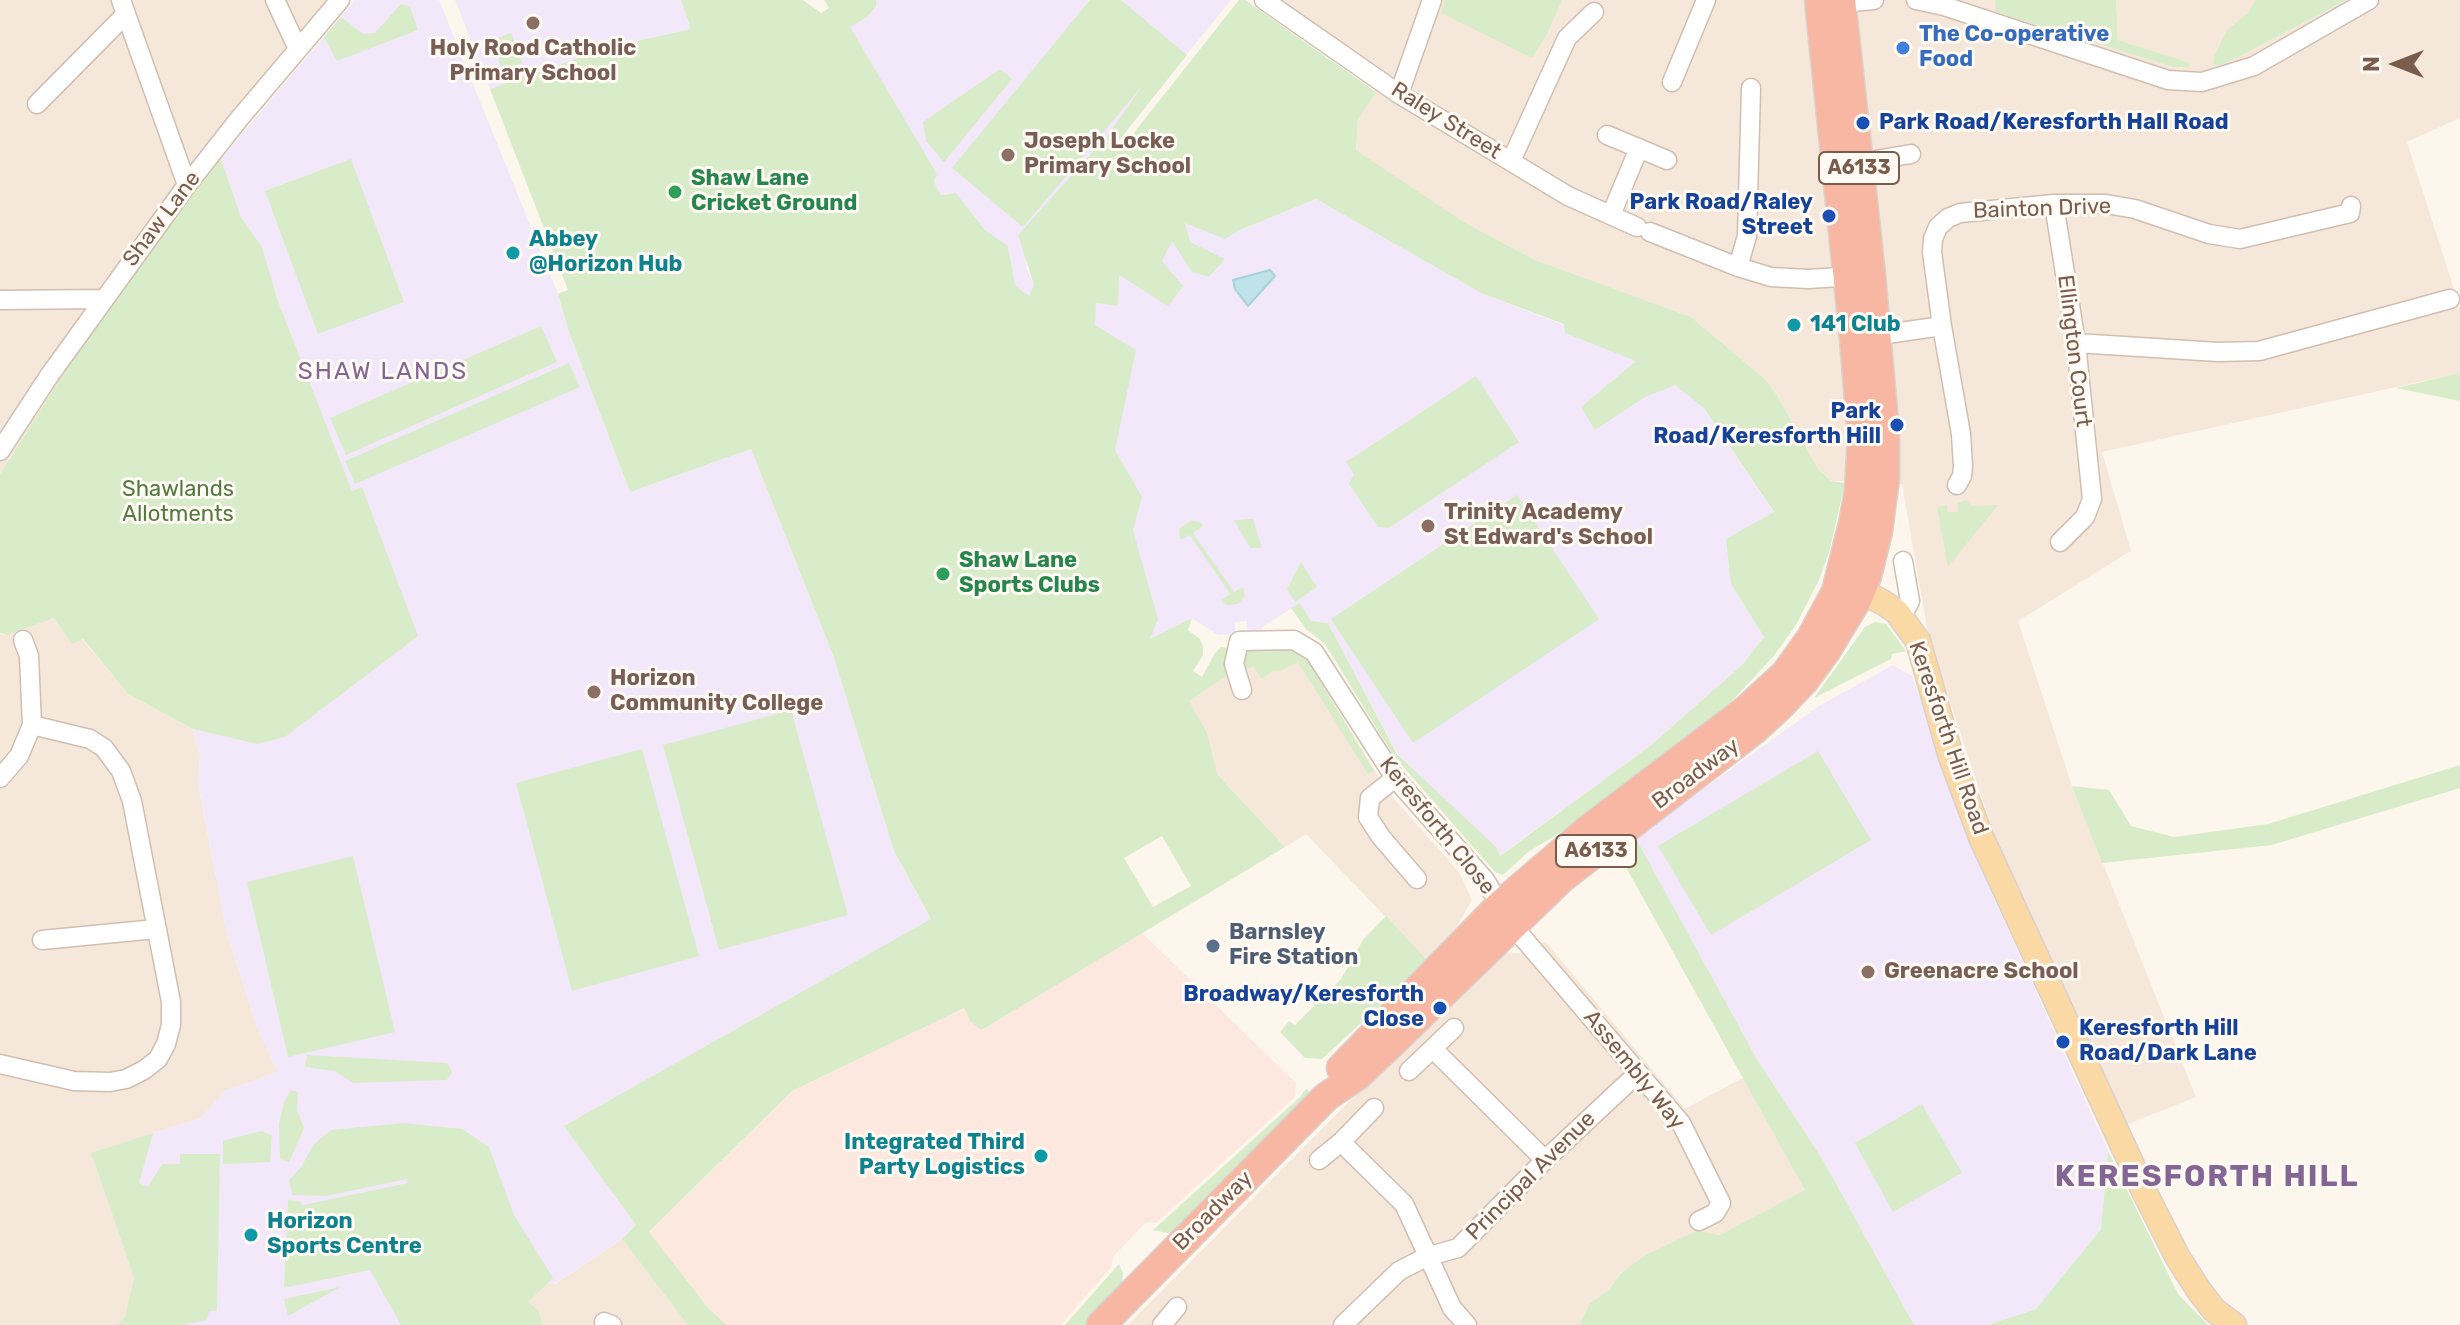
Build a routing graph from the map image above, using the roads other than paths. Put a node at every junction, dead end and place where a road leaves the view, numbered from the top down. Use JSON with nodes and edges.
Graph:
{"nodes":[{"id":1,"x":275,"y":0,"type":"edge"},
{"id":2,"x":340,"y":0,"type":"edge"},
{"id":3,"x":1264,"y":0,"type":"edge"},
{"id":4,"x":1432,"y":0,"type":"edge"},
{"id":5,"x":1706,"y":0,"type":"edge"},
{"id":6,"x":1874,"y":0,"type":"edge"},
{"id":7,"x":1916,"y":0,"type":"edge"},
{"id":8,"x":2369,"y":0,"type":"edge"},
{"id":9,"x":1830,"y":2,"type":"edge"},
{"id":10,"x":1943,"y":3,"type":"edge"},
{"id":11,"x":123,"y":7,"type":"edge"},
{"id":12,"x":1594,"y":12,"type":"dead end"},
{"id":13,"x":298,"y":49,"type":"junction"},
{"id":14,"x":1672,"y":82,"type":"dead end"},
{"id":15,"x":1751,"y":88,"type":"dead end"},
{"id":16,"x":1399,"y":94,"type":"junction"},
{"id":17,"x":37,"y":104,"type":"dead end"},
{"id":18,"x":1607,"y":135,"type":"dead end"},
{"id":19,"x":1639,"y":148,"type":"junction"},
{"id":20,"x":1911,"y":154,"type":"dead end"},
{"id":21,"x":1667,"y":160,"type":"dead end"},
{"id":22,"x":1511,"y":161,"type":"junction"},
{"id":23,"x":1858,"y":163,"type":"junction"},
{"id":24,"x":187,"y":185,"type":"junction"},
{"id":25,"x":2054,"y":204,"type":"junction"},
{"id":26,"x":2351,"y":206,"type":"dead end"},
{"id":27,"x":1611,"y":215,"type":"junction"},
{"id":28,"x":1738,"y":267,"type":"junction"},
{"id":29,"x":1859,"y":276,"type":"junction"},
{"id":30,"x":103,"y":299,"type":"junction"},
{"id":31,"x":2450,"y":299,"type":"dead end"},
{"id":32,"x":0,"y":300,"type":"edge"},
{"id":33,"x":1942,"y":326,"type":"junction"},
{"id":34,"x":1866,"y":337,"type":"junction"},
{"id":35,"x":2076,"y":343,"type":"junction"},
{"id":36,"x":0,"y":451,"type":"edge"},
{"id":37,"x":1957,"y":485,"type":"dead end"},
{"id":38,"x":2058,"y":544,"type":"dead end"},
{"id":39,"x":1903,"y":561,"type":"dead end"},
{"id":40,"x":1848,"y":592,"type":"junction"},
{"id":41,"x":1901,"y":618,"type":"junction"},
{"id":42,"x":31,"y":649,"type":"dead end"},
{"id":43,"x":1242,"y":690,"type":"dead end"},
{"id":44,"x":32,"y":725,"type":"junction"},
{"id":45,"x":0,"y":778,"type":"edge"},
{"id":46,"x":1395,"y":778,"type":"junction"},
{"id":47,"x":1417,"y":879,"type":"dead end"},
{"id":48,"x":1506,"y":915,"type":"junction"},
{"id":49,"x":156,"y":929,"type":"junction"},
{"id":50,"x":51,"y":934,"type":"dead end"},
{"id":51,"x":1454,"y":1028,"type":"dead end"},
{"id":52,"x":1433,"y":1049,"type":"junction"},
{"id":53,"x":0,"y":1064,"type":"edge"},
{"id":54,"x":1409,"y":1071,"type":"dead end"},
{"id":55,"x":1637,"y":1074,"type":"junction"},
{"id":56,"x":1374,"y":1108,"type":"dead end"},
{"id":57,"x":1341,"y":1142,"type":"junction"},
{"id":58,"x":1319,"y":1160,"type":"dead end"},
{"id":59,"x":1545,"y":1160,"type":"junction"},
{"id":60,"x":1699,"y":1221,"type":"dead end"},
{"id":61,"x":1426,"y":1257,"type":"junction"},
{"id":62,"x":1177,"y":1307,"type":"dead end"},
{"id":63,"x":1101,"y":1325,"type":"edge"},
{"id":64,"x":1162,"y":1325,"type":"edge"},
{"id":65,"x":1343,"y":1325,"type":"edge"},
{"id":66,"x":1467,"y":1325,"type":"edge"},
{"id":67,"x":2233,"y":1325,"type":"edge"}],
"edges":[{"from":1,"to":13,"type":"street"},
{"from":2,"to":13,"type":"street","name":"Shaw Lane"},
{"from":3,"to":16,"type":"street","name":"Raley Street"},
{"from":4,"to":16,"type":"street"},
{"from":5,"to":14,"type":"street"},
{"from":6,"to":9,"type":"street"},
{"from":7,"to":10,"type":"street"},
{"from":8,"to":10,"type":"street"},
{"from":9,"to":23,"type":"highway","number":"A6133"},
{"from":9,"to":29,"type":"highway","number":"A6133"},
{"from":11,"to":17,"type":"street"},
{"from":11,"to":24,"type":"street"},
{"from":12,"to":22,"type":"street"},
{"from":13,"to":24,"type":"street","name":"Shaw Lane"},
{"from":15,"to":28,"type":"street"},
{"from":16,"to":22,"type":"street","name":"Raley Street"},
{"from":18,"to":19,"type":"street"},
{"from":19,"to":21,"type":"street"},
{"from":19,"to":27,"type":"street"},
{"from":20,"to":23,"type":"street"},
{"from":22,"to":27,"type":"street","name":"Raley Street"},
{"from":23,"to":29,"type":"highway","number":"A6133"},
{"from":24,"to":30,"type":"street","name":"Shaw Lane"},
{"from":25,"to":26,"type":"street","name":"Bainton Drive"},
{"from":25,"to":33,"type":"street","name":"Bainton Drive"},
{"from":25,"to":35,"type":"street","name":"Ellington Court"},
{"from":27,"to":28,"type":"street","name":"Raley Street"},
{"from":28,"to":29,"type":"street","name":"Raley Street"},
{"from":29,"to":34,"type":"highway","number":"A6133"},
{"from":30,"to":32,"type":"street"},
{"from":30,"to":36,"type":"street","name":"Shaw Lane"},
{"from":31,"to":35,"type":"street"},
{"from":33,"to":34,"type":"street"},
{"from":33,"to":37,"type":"street","name":"Bainton Drive"},
{"from":34,"to":40,"type":"highway","number":"A6133"},
{"from":35,"to":38,"type":"street","name":"Ellington Court"},
{"from":39,"to":41,"type":"street","name":"Keresforth Hill Road"},
{"from":40,"to":41,"type":"main road","name":"Keresforth Hill Road"},
{"from":40,"to":48,"type":"highway","name":"Broadway","number":"A6133"},
{"from":41,"to":67,"type":"main road","name":"Keresforth Hill Road"},
{"from":42,"to":44,"type":"street"},
{"from":43,"to":46,"type":"street","name":"Keresforth Close"},
{"from":44,"to":45,"type":"street"},
{"from":44,"to":49,"type":"street"},
{"from":46,"to":47,"type":"street"},
{"from":46,"to":48,"type":"street","name":"Keresforth Close"},
{"from":48,"to":55,"type":"street","name":"Assembly Way"},
{"from":48,"to":63,"type":"highway","name":"Broadway","number":"A6133"},
{"from":49,"to":50,"type":"street"},
{"from":49,"to":53,"type":"street"},
{"from":51,"to":52,"type":"street"},
{"from":52,"to":54,"type":"street"},
{"from":52,"to":59,"type":"street"},
{"from":55,"to":59,"type":"street","name":"Principal Avenue"},
{"from":55,"to":60,"type":"street","name":"Assembly Way"},
{"from":56,"to":57,"type":"street"},
{"from":57,"to":58,"type":"street"},
{"from":57,"to":61,"type":"street"},
{"from":59,"to":61,"type":"street","name":"Principal Avenue"},
{"from":61,"to":65,"type":"street","name":"Principal Avenue"},
{"from":61,"to":66,"type":"street"},
{"from":62,"to":64,"type":"street"}]}
